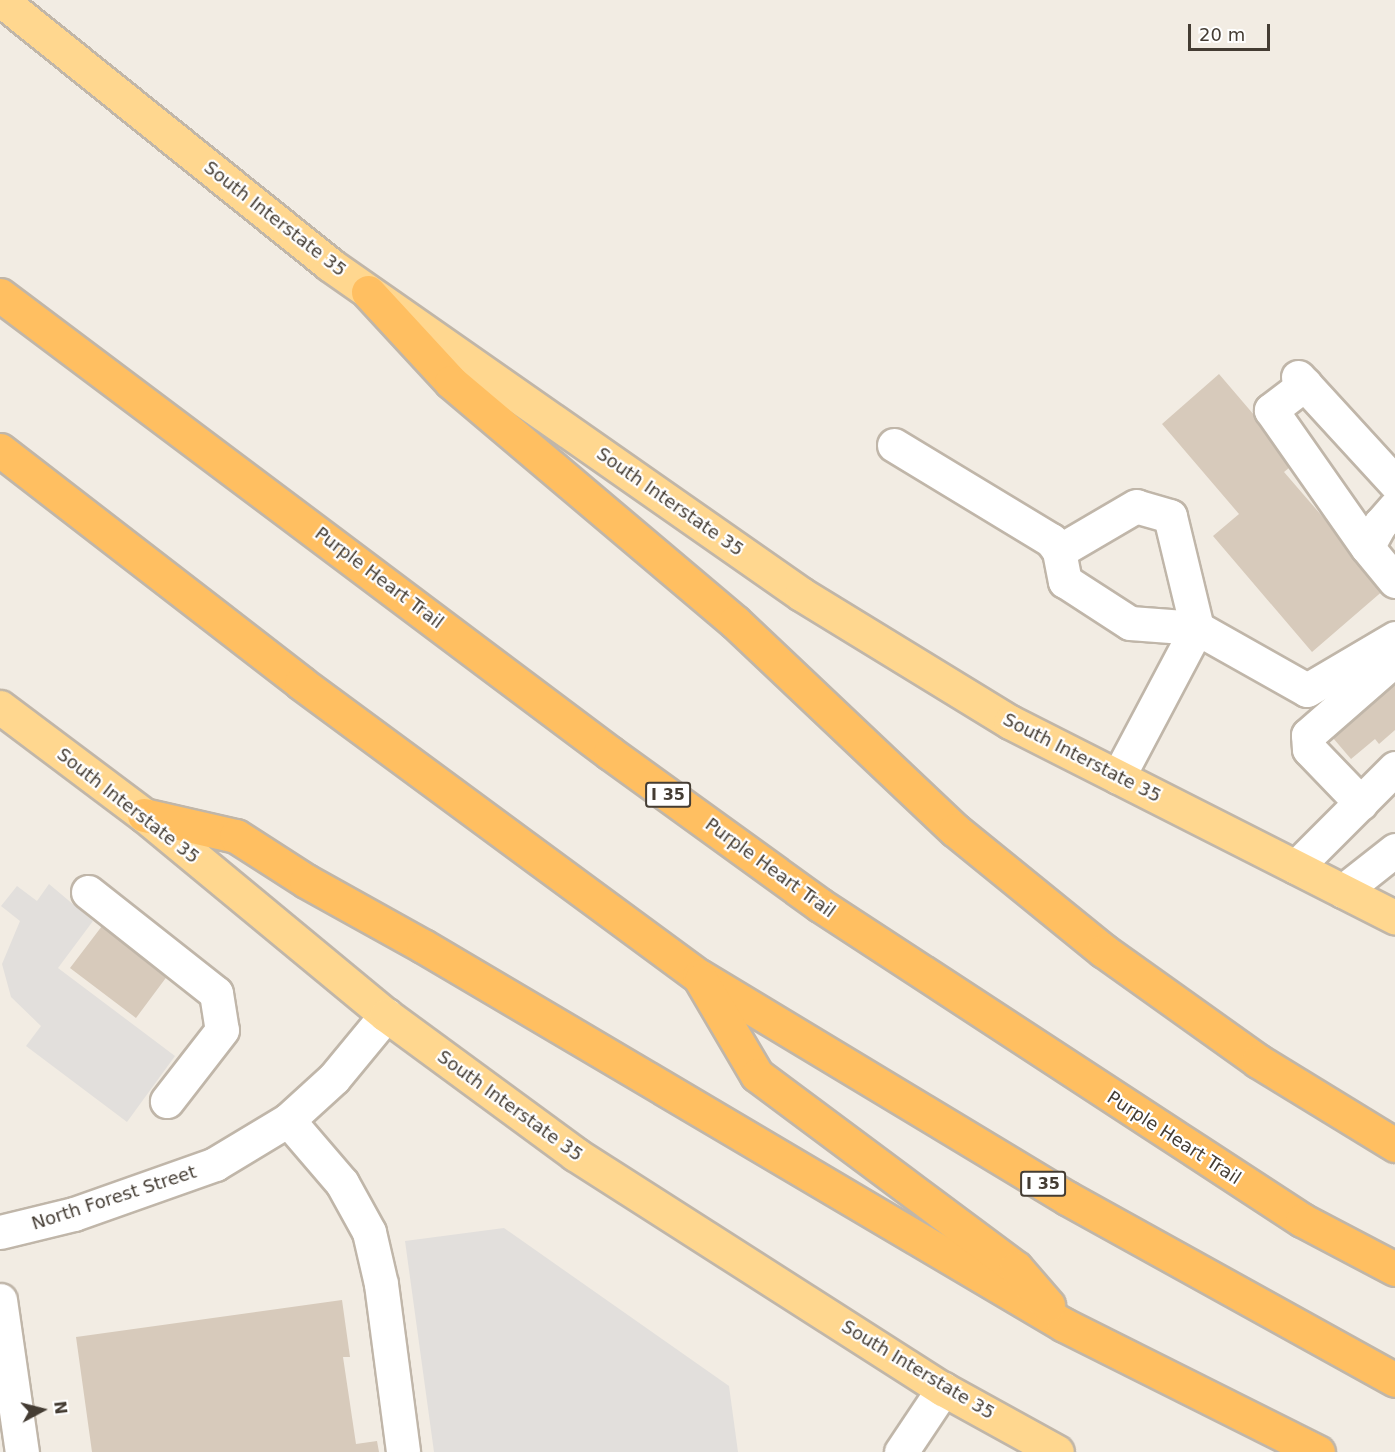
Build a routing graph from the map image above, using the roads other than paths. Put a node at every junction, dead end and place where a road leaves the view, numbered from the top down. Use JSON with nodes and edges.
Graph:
{"nodes":[{"id":1,"x":1,"y":0,"type":"edge"},
{"id":2,"x":368,"y":292,"type":"junction"},
{"id":3,"x":0,"y":295,"type":"edge"},
{"id":4,"x":894,"y":445,"type":"dead end"},
{"id":5,"x":0,"y":450,"type":"edge"},
{"id":6,"x":1395,"y":483,"type":"edge"},
{"id":7,"x":1395,"y":507,"type":"edge"},
{"id":8,"x":1367,"y":547,"type":"junction"},
{"id":9,"x":1059,"y":551,"type":"junction"},
{"id":10,"x":1395,"y":581,"type":"edge"},
{"id":11,"x":1197,"y":628,"type":"junction"},
{"id":12,"x":1395,"y":638,"type":"edge"},
{"id":13,"x":1395,"y":659,"type":"edge"},
{"id":14,"x":0,"y":707,"type":"edge"},
{"id":15,"x":1395,"y":747,"type":"edge"},
{"id":16,"x":1395,"y":768,"type":"edge"},
{"id":17,"x":1118,"y":777,"type":"junction"},
{"id":18,"x":1366,"y":797,"type":"junction"},
{"id":19,"x":144,"y":815,"type":"junction"},
{"id":20,"x":1395,"y":850,"type":"edge"},
{"id":21,"x":1296,"y":867,"type":"junction"},
{"id":22,"x":1343,"y":891,"type":"junction"},
{"id":23,"x":88,"y":892,"type":"dead end"},
{"id":24,"x":1395,"y":917,"type":"edge"},
{"id":25,"x":699,"y":976,"type":"junction"},
{"id":26,"x":386,"y":1015,"type":"junction"},
{"id":27,"x":167,"y":1101,"type":"dead end"},
{"id":28,"x":288,"y":1120,"type":"junction"},
{"id":29,"x":1395,"y":1145,"type":"edge"},
{"id":30,"x":0,"y":1232,"type":"edge"},
{"id":31,"x":1395,"y":1269,"type":"edge"},
{"id":32,"x":0,"y":1300,"type":"edge"},
{"id":33,"x":1064,"y":1324,"type":"junction"},
{"id":34,"x":1395,"y":1380,"type":"edge"},
{"id":35,"x":943,"y":1389,"type":"junction"},
{"id":36,"x":22,"y":1452,"type":"edge"},
{"id":37,"x":403,"y":1452,"type":"edge"},
{"id":38,"x":901,"y":1452,"type":"edge"},
{"id":39,"x":1057,"y":1452,"type":"edge"},
{"id":40,"x":1318,"y":1452,"type":"edge"}],
"edges":[{"from":1,"to":2,"type":"main road","name":"South Interstate 35"},
{"from":2,"to":17,"type":"main road","name":"South Interstate 35"},
{"from":2,"to":29,"type":"highway"},
{"from":3,"to":31,"type":"highway","name":"Purple Heart Trail","number":"I 35"},
{"from":4,"to":9,"type":"street"},
{"from":5,"to":25,"type":"highway","number":"I 35"},
{"from":6,"to":8,"type":"street"},
{"from":7,"to":8,"type":"street"},
{"from":8,"to":10,"type":"street"},
{"from":9,"to":11,"type":"street"},
{"from":9,"to":11,"type":"street"},
{"from":11,"to":12,"type":"street"},
{"from":11,"to":17,"type":"street"},
{"from":13,"to":18,"type":"street"},
{"from":14,"to":19,"type":"main road","name":"South Interstate 35"},
{"from":15,"to":18,"type":"street"},
{"from":16,"to":18,"type":"street"},
{"from":17,"to":21,"type":"main road","name":"South Interstate 35"},
{"from":18,"to":21,"type":"street"},
{"from":19,"to":26,"type":"main road","name":"South Interstate 35"},
{"from":19,"to":33,"type":"highway"},
{"from":20,"to":22,"type":"street"},
{"from":21,"to":22,"type":"main road","name":"South Interstate 35"},
{"from":22,"to":24,"type":"main road","name":"South Interstate 35"},
{"from":23,"to":27,"type":"street"},
{"from":25,"to":33,"type":"highway"},
{"from":25,"to":34,"type":"highway","number":"I 35"},
{"from":26,"to":28,"type":"street","name":"North Forest Street"},
{"from":26,"to":35,"type":"main road","name":"South Interstate 35"},
{"from":28,"to":30,"type":"street","name":"North Forest Street"},
{"from":28,"to":37,"type":"street"},
{"from":32,"to":36,"type":"street"},
{"from":33,"to":40,"type":"highway"},
{"from":35,"to":38,"type":"street"},
{"from":35,"to":39,"type":"main road","name":"South Interstate 35"}]}
